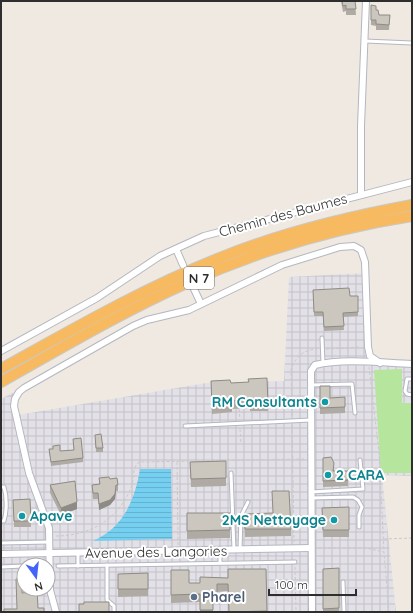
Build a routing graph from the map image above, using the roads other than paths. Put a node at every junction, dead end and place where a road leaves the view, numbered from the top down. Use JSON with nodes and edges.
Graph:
{"nodes":[{"id":1,"x":366,"y":1,"type":"edge"},
{"id":2,"x":365,"y":41,"type":"junction"},
{"id":3,"x":412,"y":43,"type":"edge"},
{"id":4,"x":412,"y":182,"type":"edge"},
{"id":5,"x":361,"y":194,"type":"junction"},
{"id":6,"x":412,"y":205,"type":"edge"},
{"id":7,"x":412,"y":216,"type":"edge"},
{"id":8,"x":176,"y":249,"type":"junction"},
{"id":9,"x":183,"y":264,"type":"dead end"},
{"id":10,"x":194,"y":289,"type":"dead end"},
{"id":11,"x":201,"y":304,"type":"junction"},
{"id":12,"x":322,"y":338,"type":"dead end"},
{"id":13,"x":1,"y":351,"type":"edge"},
{"id":14,"x":380,"y":363,"type":"junction"},
{"id":15,"x":324,"y":364,"type":"junction"},
{"id":16,"x":412,"y":364,"type":"edge"},
{"id":17,"x":1,"y":369,"type":"edge"},
{"id":18,"x":412,"y":378,"type":"edge"},
{"id":19,"x":1,"y":382,"type":"edge"},
{"id":20,"x":311,"y":385,"type":"junction"},
{"id":21,"x":412,"y":395,"type":"edge"},
{"id":22,"x":355,"y":412,"type":"dead end"},
{"id":23,"x":311,"y":420,"type":"junction"},
{"id":24,"x":185,"y":426,"type":"dead end"},
{"id":25,"x":360,"y":460,"type":"dead end"},
{"id":26,"x":231,"y":473,"type":"dead end"},
{"id":27,"x":1,"y":487,"type":"edge"},
{"id":28,"x":311,"y":495,"type":"junction"},
{"id":29,"x":248,"y":502,"type":"dead end"},
{"id":30,"x":1,"y":521,"type":"edge"},
{"id":31,"x":359,"y":527,"type":"dead end"},
{"id":32,"x":50,"y":539,"type":"junction"},
{"id":33,"x":1,"y":543,"type":"edge"},
{"id":34,"x":311,"y":548,"type":"junction"},
{"id":35,"x":220,"y":550,"type":"junction"},
{"id":36,"x":237,"y":550,"type":"junction"},
{"id":37,"x":78,"y":553,"type":"junction"},
{"id":38,"x":1,"y":554,"type":"edge"},
{"id":39,"x":50,"y":554,"type":"junction"},
{"id":40,"x":50,"y":557,"type":"edge"},
{"id":41,"x":295,"y":562,"type":"road end"},
{"id":42,"x":220,"y":563,"type":"junction"},
{"id":43,"x":16,"y":566,"type":"edge"},
{"id":44,"x":58,"y":566,"type":"dead end"},
{"id":45,"x":78,"y":566,"type":"junction"},
{"id":46,"x":107,"y":566,"type":"junction"},
{"id":47,"x":1,"y":567,"type":"edge"},
{"id":48,"x":343,"y":582,"type":"dead end"},
{"id":49,"x":52,"y":597,"type":"edge"},
{"id":50,"x":56,"y":612,"type":"edge"},
{"id":51,"x":114,"y":612,"type":"edge"},
{"id":52,"x":312,"y":612,"type":"edge"},
{"id":53,"x":344,"y":612,"type":"edge"}],
"edges":[{"from":1,"to":2,"type":"street","name":"Chemin des Baumes"},
{"from":2,"to":3,"type":"lane"},
{"from":2,"to":5,"type":"street","name":"Chemin des Baumes"},
{"from":4,"to":5,"type":"street"},
{"from":5,"to":8,"type":"street","name":"Chemin des Baumes"},
{"from":6,"to":17,"type":"highway","number":"N 7"},
{"from":7,"to":19,"type":"highway","number":"N 7"},
{"from":8,"to":9,"type":"street"},
{"from":8,"to":13,"type":"street","name":"Chemin des Baumes"},
{"from":10,"to":11,"type":"street"},
{"from":11,"to":14,"type":"street"},
{"from":11,"to":32,"type":"street"},
{"from":12,"to":15,"type":"lane"},
{"from":14,"to":15,"type":"street"},
{"from":14,"to":16,"type":"street"},
{"from":15,"to":20,"type":"street"},
{"from":18,"to":21,"type":"lane"},
{"from":20,"to":22,"type":"lane"},
{"from":20,"to":23,"type":"street"},
{"from":23,"to":24,"type":"lane"},
{"from":23,"to":28,"type":"street"},
{"from":25,"to":28,"type":"lane"},
{"from":26,"to":36,"type":"lane"},
{"from":27,"to":30,"type":"lane"},
{"from":28,"to":31,"type":"lane"},
{"from":28,"to":34,"type":"street"},
{"from":29,"to":36,"type":"lane"},
{"from":32,"to":33,"type":"lane"},
{"from":32,"to":39,"type":"street"},
{"from":34,"to":36,"type":"street","name":"Avenue des Langories"},
{"from":34,"to":52,"type":"street"},
{"from":35,"to":36,"type":"street","name":"Avenue des Langories"},
{"from":35,"to":37,"type":"street","name":"Avenue des Langories"},
{"from":35,"to":42,"type":"lane"},
{"from":37,"to":39,"type":"street","name":"Avenue des Langories"},
{"from":37,"to":45,"type":"lane"},
{"from":38,"to":39,"type":"street","name":"Avenue des Langories"},
{"from":39,"to":40,"type":"street"},
{"from":41,"to":42,"type":"lane"},
{"from":42,"to":46,"type":"lane"},
{"from":43,"to":47,"type":"lane"},
{"from":44,"to":45,"type":"lane"},
{"from":45,"to":46,"type":"lane"},
{"from":46,"to":51,"type":"lane"},
{"from":48,"to":53,"type":"lane"},
{"from":49,"to":50,"type":"street"}]}
